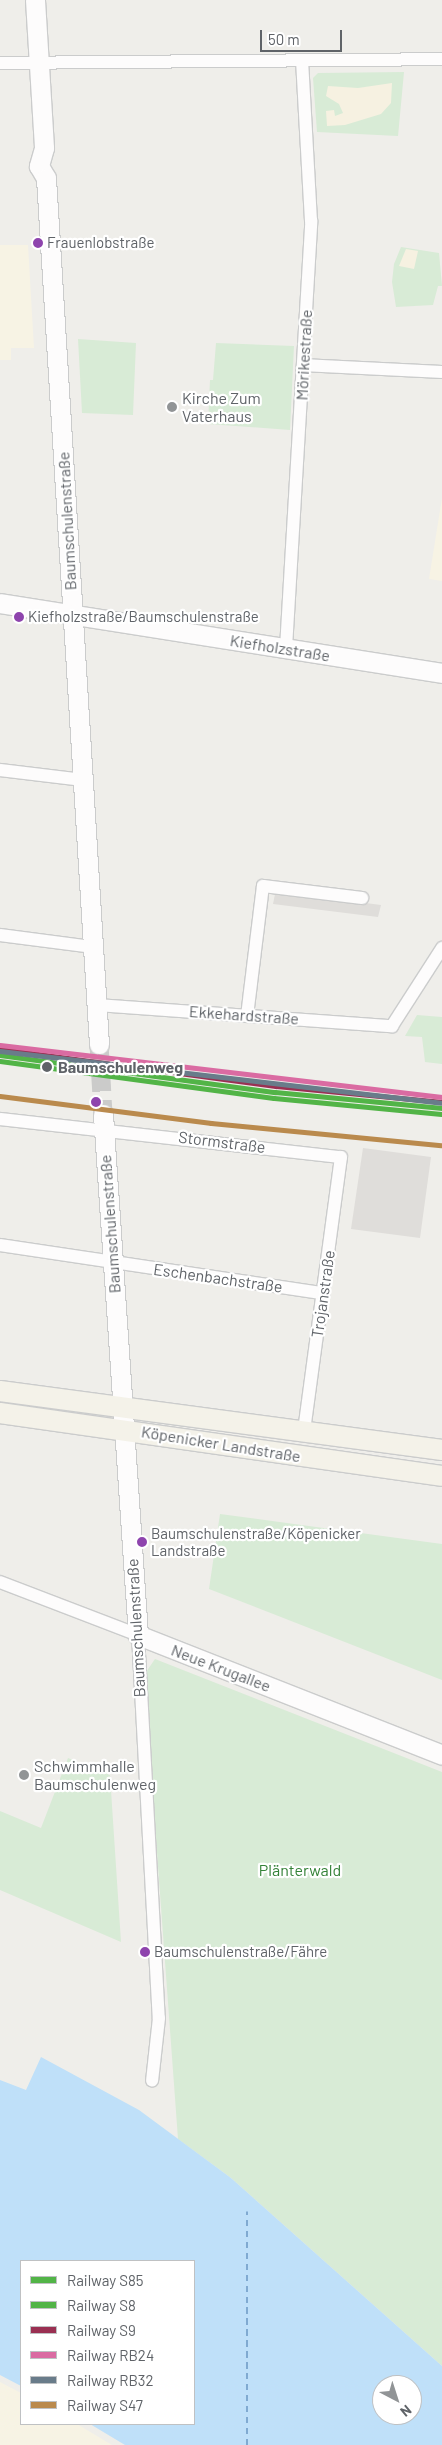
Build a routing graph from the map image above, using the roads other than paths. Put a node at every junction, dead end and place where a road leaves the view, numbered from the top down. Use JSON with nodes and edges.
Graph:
{"nodes":[{"id":1,"x":35,"y":0,"type":"edge"},
{"id":2,"x":442,"y":59,"type":"edge"},
{"id":3,"x":302,"y":61,"type":"junction"},
{"id":4,"x":0,"y":63,"type":"edge"},
{"id":5,"x":39,"y":64,"type":"junction"},
{"id":6,"x":303,"y":365,"type":"junction"},
{"id":7,"x":442,"y":372,"type":"edge"},
{"id":8,"x":0,"y":603,"type":"edge"},
{"id":9,"x":72,"y":614,"type":"junction"},
{"id":10,"x":286,"y":648,"type":"junction"},
{"id":11,"x":442,"y":674,"type":"edge"},
{"id":12,"x":0,"y":770,"type":"edge"},
{"id":13,"x":82,"y":780,"type":"junction"},
{"id":14,"x":362,"y":898,"type":"dead end"},
{"id":15,"x":0,"y":935,"type":"edge"},
{"id":16,"x":93,"y":947,"type":"junction"},
{"id":17,"x":442,"y":948,"type":"edge"},
{"id":18,"x":96,"y":1004,"type":"junction"},
{"id":19,"x":247,"y":1016,"type":"junction"},
{"id":20,"x":99,"y":1044,"type":"tunnel mouth"},
{"id":21,"x":0,"y":1119,"type":"edge"},
{"id":22,"x":103,"y":1122,"type":"junction"},
{"id":23,"x":341,"y":1156,"type":"joint"},
{"id":24,"x":0,"y":1245,"type":"edge"},
{"id":25,"x":113,"y":1262,"type":"junction"},
{"id":26,"x":323,"y":1293,"type":"junction"},
{"id":27,"x":0,"y":1391,"type":"edge"},
{"id":28,"x":122,"y":1409,"type":"junction"},
{"id":29,"x":0,"y":1414,"type":"edge"},
{"id":30,"x":123,"y":1430,"type":"junction"},
{"id":31,"x":304,"y":1432,"type":"junction"},
{"id":32,"x":442,"y":1450,"type":"edge"},
{"id":33,"x":442,"y":1476,"type":"edge"},
{"id":34,"x":0,"y":1582,"type":"edge"},
{"id":35,"x":138,"y":1635,"type":"junction"},
{"id":36,"x":442,"y":1755,"type":"edge"},
{"id":37,"x":152,"y":2081,"type":"dead end"}],
"edges":[{"from":1,"to":5,"type":"main road","name":"Baumschulenstraße"},
{"from":2,"to":3,"type":"street"},
{"from":3,"to":5,"type":"street"},
{"from":3,"to":6,"type":"street","name":"Mörikestraße"},
{"from":4,"to":5,"type":"street"},
{"from":5,"to":9,"type":"main road","name":"Baumschulenstraße"},
{"from":6,"to":7,"type":"street"},
{"from":6,"to":10,"type":"street","name":"Mörikestraße"},
{"from":8,"to":9,"type":"main road","name":"Kiefholzstraße"},
{"from":9,"to":10,"type":"main road","name":"Kiefholzstraße"},
{"from":9,"to":13,"type":"main road","name":"Baumschulenstraße"},
{"from":10,"to":11,"type":"main road","name":"Kiefholzstraße"},
{"from":12,"to":13,"type":"street"},
{"from":13,"to":16,"type":"main road","name":"Baumschulenstraße"},
{"from":14,"to":19,"type":"street"},
{"from":15,"to":16,"type":"street"},
{"from":16,"to":18,"type":"main road","name":"Baumschulenstraße"},
{"from":17,"to":19,"type":"street","name":"Ekkehardstraße"},
{"from":18,"to":19,"type":"street","name":"Ekkehardstraße"},
{"from":18,"to":20,"type":"main road","name":"Baumschulenstraße"},
{"from":21,"to":22,"type":"street","name":"Stormstraße"},
{"from":22,"to":23,"type":"street","name":"Stormstraße"},
{"from":22,"to":25,"type":"main road","name":"Baumschulenstraße"},
{"from":23,"to":26,"type":"street","name":"Trojanstraße"},
{"from":24,"to":25,"type":"street","name":"Eschenbachstraße"},
{"from":25,"to":26,"type":"street","name":"Eschenbachstraße"},
{"from":25,"to":28,"type":"main road","name":"Baumschulenstraße"},
{"from":26,"to":31,"type":"street","name":"Trojanstraße"},
{"from":27,"to":28,"type":"main road","name":"Köpenicker Landstraße"},
{"from":28,"to":30,"type":"main road","name":"Baumschulenstraße"},
{"from":28,"to":31,"type":"main road","name":"Köpenicker Landstraße"},
{"from":29,"to":30,"type":"main road","name":"Köpenicker Landstraße"},
{"from":30,"to":33,"type":"main road","name":"Köpenicker Landstraße"},
{"from":30,"to":35,"type":"main road","name":"Baumschulenstraße"},
{"from":31,"to":32,"type":"main road","name":"Köpenicker Landstraße"},
{"from":34,"to":35,"type":"street","name":"Neue Krugallee"},
{"from":35,"to":36,"type":"main road","name":"Neue Krugallee"},
{"from":35,"to":37,"type":"street","name":"Baumschulenstraße"}]}
